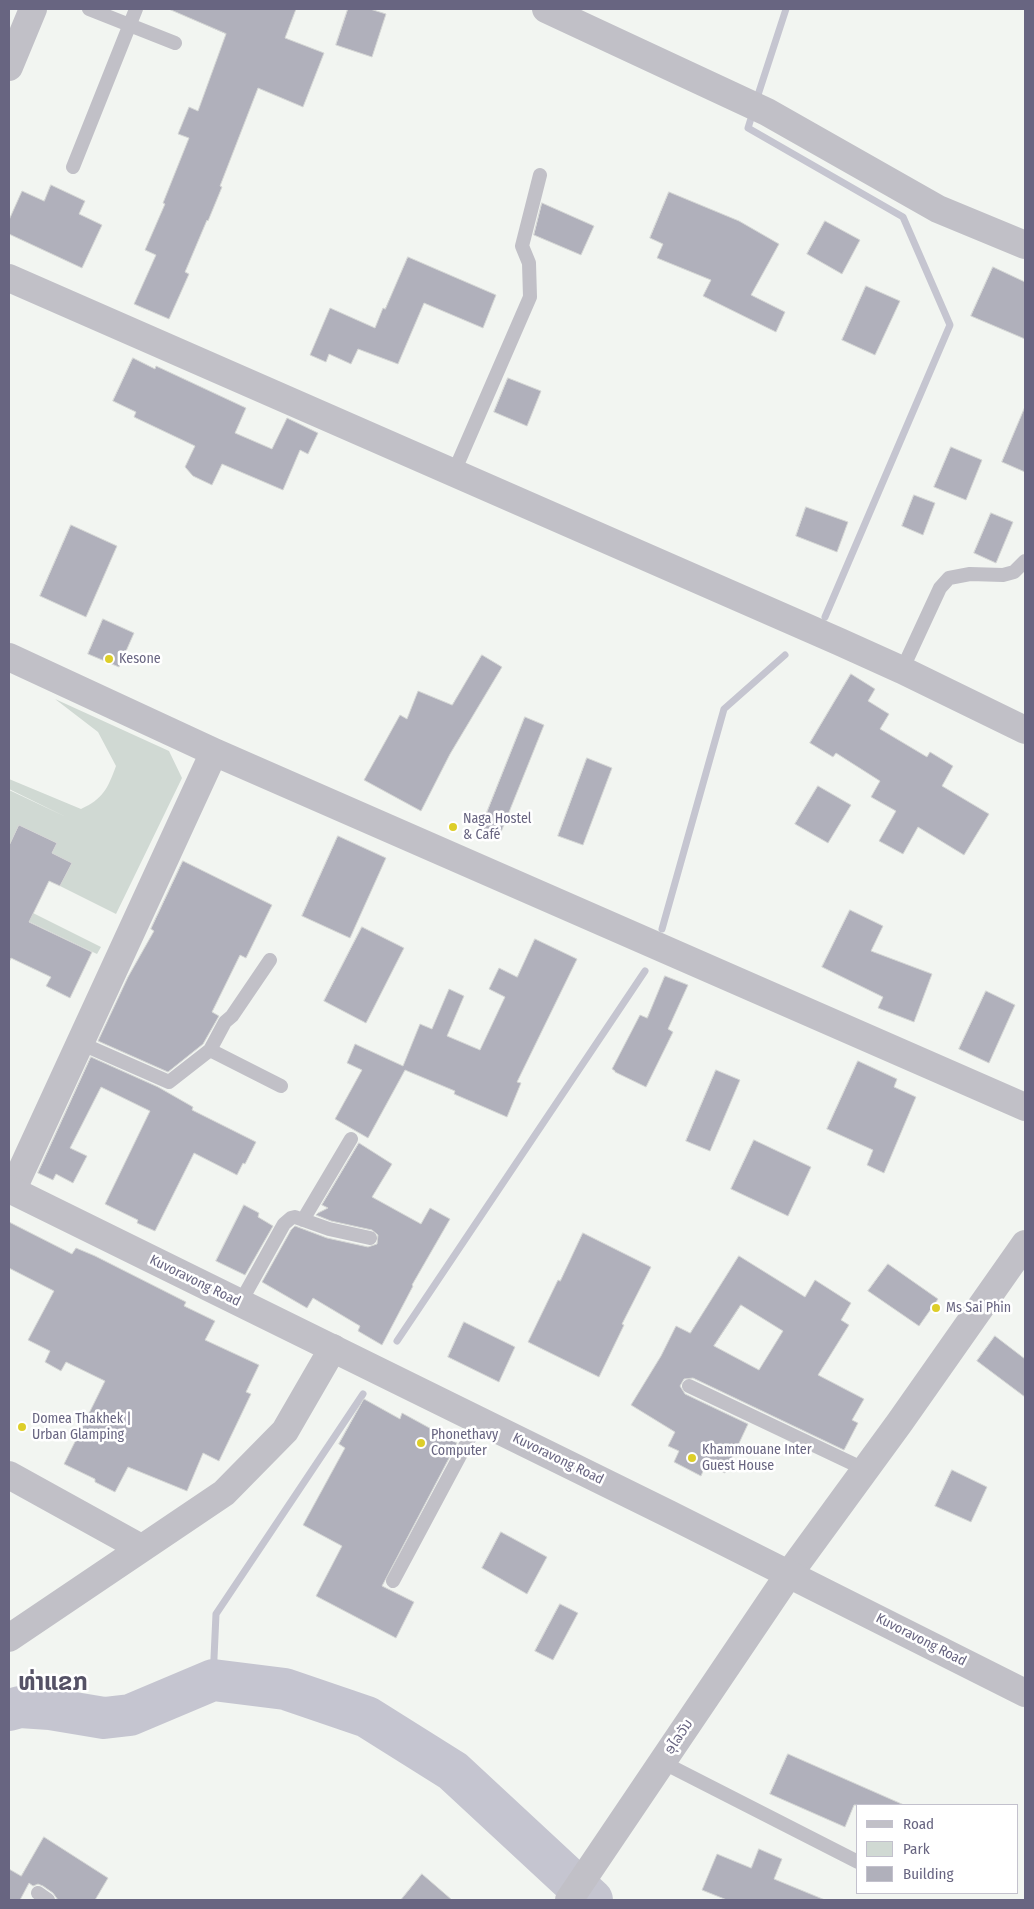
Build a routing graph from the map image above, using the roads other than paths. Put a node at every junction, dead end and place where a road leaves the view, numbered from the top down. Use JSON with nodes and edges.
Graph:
{"nodes":[{"id":1,"x":33,"y":9,"type":"edge"},
{"id":2,"x":89,"y":9,"type":"edge"},
{"id":3,"x":136,"y":9,"type":"edge"},
{"id":4,"x":546,"y":9,"type":"edge"},
{"id":5,"x":129,"y":24,"type":"junction"},
{"id":6,"x":175,"y":43,"type":"dead end"},
{"id":7,"x":9,"y":67,"type":"edge"},
{"id":8,"x":73,"y":167,"type":"dead end"},
{"id":9,"x":540,"y":175,"type":"dead end"},
{"id":10,"x":1025,"y":246,"type":"edge"},
{"id":11,"x":9,"y":278,"type":"edge"},
{"id":12,"x":454,"y":472,"type":"junction"},
{"id":13,"x":1025,"y":560,"type":"edge"},
{"id":14,"x":9,"y":657,"type":"edge"},
{"id":15,"x":902,"y":670,"type":"junction"},
{"id":16,"x":1025,"y":730,"type":"edge"},
{"id":17,"x":214,"y":752,"type":"junction"},
{"id":18,"x":270,"y":960,"type":"dead end"},
{"id":19,"x":80,"y":1043,"type":"junction"},
{"id":20,"x":210,"y":1050,"type":"junction"},
{"id":21,"x":281,"y":1086,"type":"dead end"},
{"id":22,"x":1025,"y":1107,"type":"edge"},
{"id":23,"x":351,"y":1139,"type":"dead end"},
{"id":24,"x":10,"y":1190,"type":"edge"},
{"id":25,"x":303,"y":1220,"type":"junction"},
{"id":26,"x":370,"y":1238,"type":"dead end"},
{"id":27,"x":1025,"y":1244,"type":"edge"},
{"id":28,"x":240,"y":1303,"type":"junction"},
{"id":29,"x":333,"y":1348,"type":"junction"},
{"id":30,"x":689,"y":1386,"type":"dead end"},
{"id":31,"x":479,"y":1420,"type":"junction"},
{"id":32,"x":864,"y":1469,"type":"junction"},
{"id":33,"x":9,"y":1476,"type":"edge"},
{"id":34,"x":141,"y":1548,"type":"junction"},
{"id":35,"x":789,"y":1574,"type":"junction"},
{"id":36,"x":393,"y":1581,"type":"dead end"},
{"id":37,"x":9,"y":1638,"type":"edge"},
{"id":38,"x":1025,"y":1693,"type":"edge"},
{"id":39,"x":662,"y":1762,"type":"junction"},
{"id":40,"x":856,"y":1861,"type":"edge"},
{"id":41,"x":569,"y":1900,"type":"edge"}],
"edges":[{"from":1,"to":7,"type":"street"},
{"from":2,"to":5,"type":"lane"},
{"from":3,"to":5,"type":"lane"},
{"from":4,"to":10,"type":"street"},
{"from":5,"to":6,"type":"lane"},
{"from":5,"to":8,"type":"lane"},
{"from":9,"to":12,"type":"lane"},
{"from":11,"to":12,"type":"street"},
{"from":12,"to":15,"type":"street"},
{"from":13,"to":15,"type":"lane"},
{"from":14,"to":17,"type":"street"},
{"from":15,"to":16,"type":"street"},
{"from":17,"to":19,"type":"street"},
{"from":17,"to":22,"type":"street"},
{"from":18,"to":20,"type":"lane"},
{"from":19,"to":20,"type":"lane"},
{"from":19,"to":24,"type":"street"},
{"from":20,"to":21,"type":"lane"},
{"from":23,"to":25,"type":"lane"},
{"from":24,"to":28,"type":"street","name":"Kuvoravong Road"},
{"from":25,"to":26,"type":"lane"},
{"from":25,"to":28,"type":"lane"},
{"from":27,"to":32,"type":"street","name":"ອຸໄລວັນ"},
{"from":28,"to":29,"type":"street","name":"Kuvoravong Road"},
{"from":29,"to":31,"type":"street","name":"Kuvoravong Road"},
{"from":29,"to":34,"type":"street"},
{"from":30,"to":32,"type":"lane"},
{"from":31,"to":35,"type":"street","name":"Kuvoravong Road"},
{"from":31,"to":36,"type":"lane"},
{"from":32,"to":35,"type":"street","name":"ອຸໄລວັນ"},
{"from":33,"to":34,"type":"street"},
{"from":34,"to":37,"type":"street"},
{"from":35,"to":38,"type":"street","name":"Kuvoravong Road"},
{"from":35,"to":39,"type":"street","name":"ອຸໄລວັນ"},
{"from":39,"to":40,"type":"lane"},
{"from":39,"to":41,"type":"street","name":"ອຸໄລວັນ"}]}
